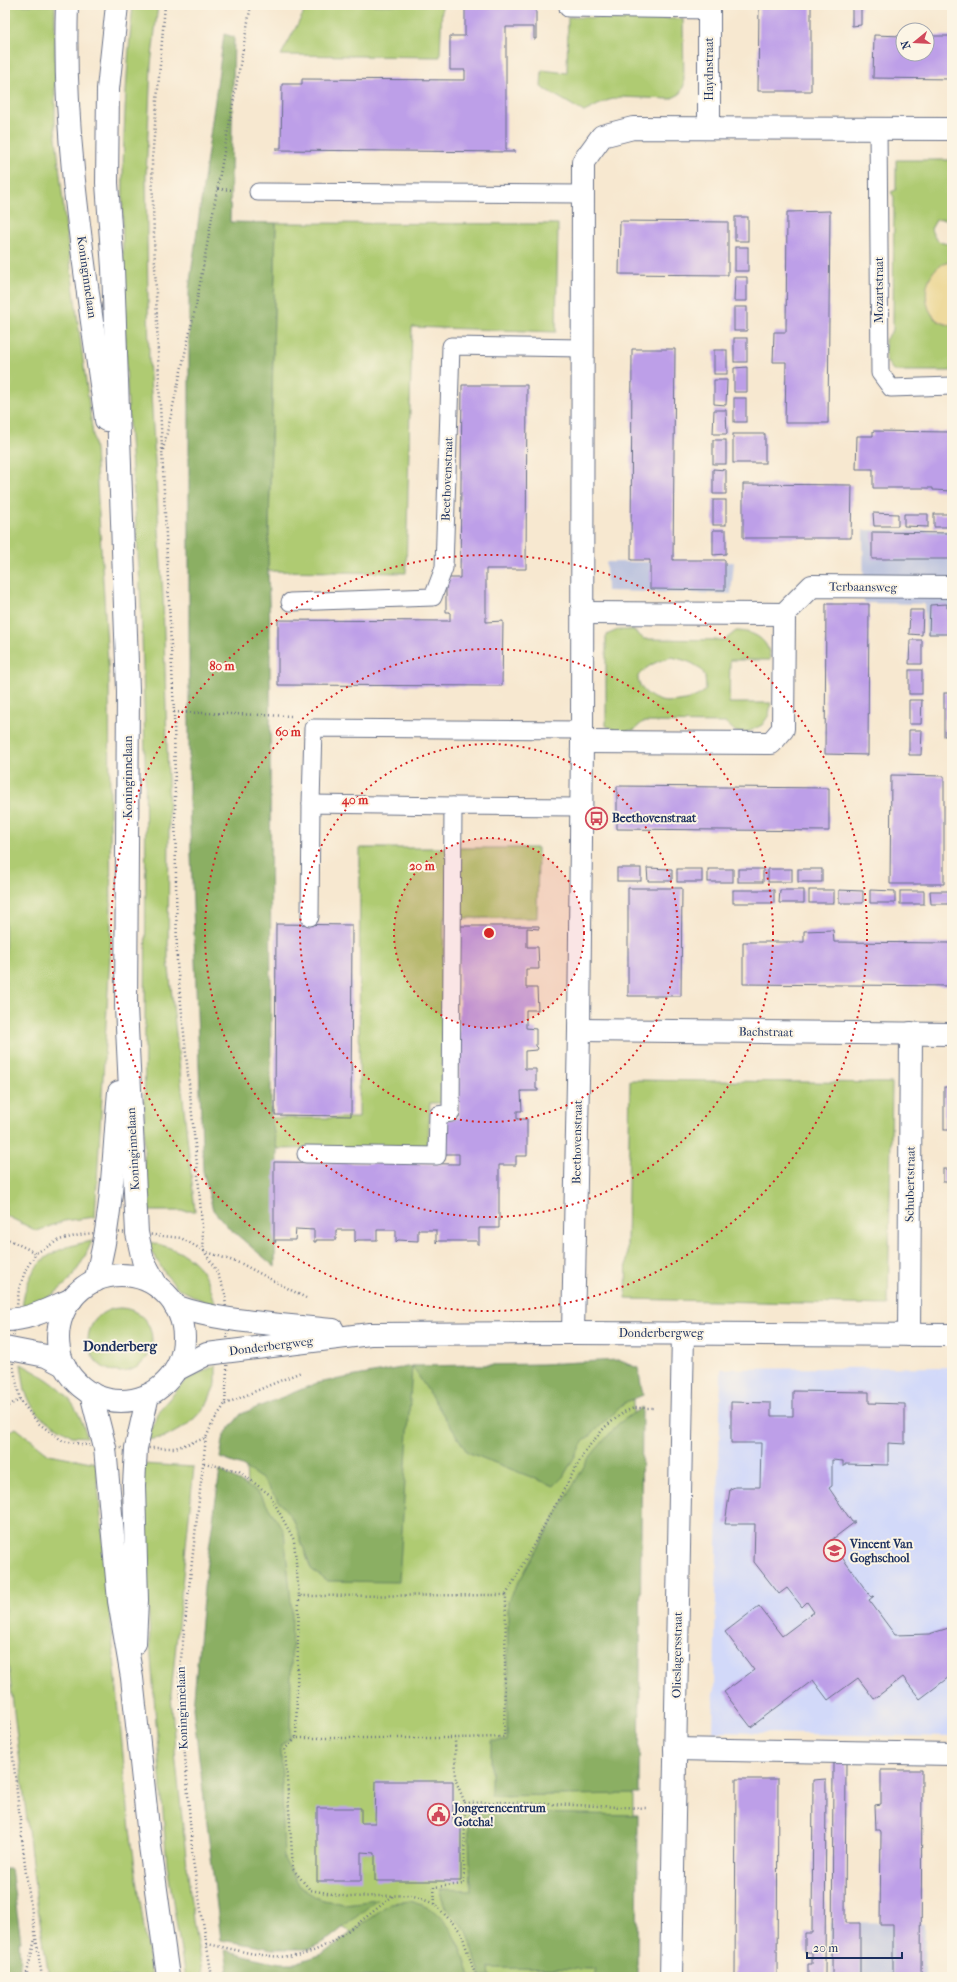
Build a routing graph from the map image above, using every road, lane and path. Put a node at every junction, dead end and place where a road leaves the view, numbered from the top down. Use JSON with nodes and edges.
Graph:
{"nodes":[{"id":1,"x":67,"y":5,"type":"edge"},
{"id":2,"x":117,"y":5,"type":"edge"},
{"id":3,"x":165,"y":5,"type":"edge"},
{"id":4,"x":252,"y":5,"type":"edge"},
{"id":5,"x":568,"y":7,"type":"edge"},
{"id":6,"x":709,"y":8,"type":"edge"},
{"id":7,"x":709,"y":127,"type":"junction"},
{"id":8,"x":878,"y":128,"type":"junction"},
{"id":9,"x":952,"y":129,"type":"edge"},
{"id":10,"x":258,"y":192,"type":"dead end"},
{"id":11,"x":583,"y":194,"type":"junction"},
{"id":12,"x":582,"y":348,"type":"junction"},
{"id":13,"x":952,"y":386,"type":"edge"},
{"id":14,"x":162,"y":454,"type":"junction"},
{"id":15,"x":123,"y":548,"type":"junction"},
{"id":16,"x":952,"y":588,"type":"edge"},
{"id":17,"x":290,"y":602,"type":"dead end"},
{"id":18,"x":583,"y":613,"type":"junction"},
{"id":19,"x":784,"y":614,"type":"junction"},
{"id":20,"x":174,"y":712,"type":"junction"},
{"id":21,"x":313,"y":728,"type":"junction"},
{"id":22,"x":582,"y":736,"type":"junction"},
{"id":23,"x":311,"y":804,"type":"junction"},
{"id":24,"x":453,"y":806,"type":"junction"},
{"id":25,"x":581,"y":807,"type":"junction"},
{"id":26,"x":310,"y":917,"type":"dead end"},
{"id":27,"x":126,"y":1007,"type":"junction"},
{"id":28,"x":580,"y":1030,"type":"junction"},
{"id":29,"x":911,"y":1033,"type":"junction"},
{"id":30,"x":952,"y":1034,"type":"edge"},
{"id":31,"x":306,"y":1154,"type":"dead end"},
{"id":32,"x":5,"y":1238,"type":"edge"},
{"id":33,"x":36,"y":1253,"type":"dead end"},
{"id":34,"x":95,"y":1281,"type":"junction"},
{"id":35,"x":157,"y":1286,"type":"junction"},
{"id":36,"x":72,"y":1299,"type":"junction"},
{"id":37,"x":312,"y":1301,"type":"dead end"},
{"id":38,"x":175,"y":1306,"type":"junction"},
{"id":39,"x":5,"y":1320,"type":"edge"},
{"id":40,"x":573,"y":1333,"type":"junction"},
{"id":41,"x":683,"y":1333,"type":"junction"},
{"id":42,"x":370,"y":1334,"type":"junction"},
{"id":43,"x":909,"y":1335,"type":"junction"},
{"id":44,"x":952,"y":1335,"type":"edge"},
{"id":45,"x":5,"y":1348,"type":"edge"},
{"id":46,"x":65,"y":1366,"type":"junction"},
{"id":47,"x":176,"y":1370,"type":"junction"},
{"id":48,"x":91,"y":1393,"type":"junction"},
{"id":49,"x":148,"y":1395,"type":"junction"},
{"id":50,"x":20,"y":1400,"type":"dead end"},
{"id":51,"x":5,"y":1407,"type":"edge"},
{"id":52,"x":682,"y":1407,"type":"junction"},
{"id":53,"x":206,"y":1438,"type":"dead end"},
{"id":54,"x":204,"y":1463,"type":"junction"},
{"id":55,"x":506,"y":1595,"type":"junction"},
{"id":56,"x":299,"y":1596,"type":"junction"},
{"id":57,"x":132,"y":1678,"type":"junction"},
{"id":58,"x":5,"y":1685,"type":"edge"},
{"id":59,"x":296,"y":1738,"type":"junction"},
{"id":60,"x":455,"y":1738,"type":"junction"},
{"id":61,"x":675,"y":1749,"type":"junction"},
{"id":62,"x":952,"y":1754,"type":"edge"},
{"id":63,"x":465,"y":1803,"type":"junction"},
{"id":64,"x":674,"y":1810,"type":"junction"},
{"id":65,"x":393,"y":1896,"type":"junction"},
{"id":66,"x":435,"y":1904,"type":"junction"},
{"id":67,"x":36,"y":1937,"type":"junction"},
{"id":68,"x":207,"y":1944,"type":"junction"},
{"id":69,"x":26,"y":1977,"type":"edge"},
{"id":70,"x":42,"y":1977,"type":"edge"},
{"id":71,"x":168,"y":1977,"type":"edge"},
{"id":72,"x":212,"y":1977,"type":"edge"},
{"id":73,"x":476,"y":1977,"type":"edge"},
{"id":74,"x":671,"y":1977,"type":"edge"}],
"edges":[{"from":1,"to":15,"type":"street","name":"Koninginnelaan"},
{"from":2,"to":15,"type":"street","name":"Koninginnelaan"},
{"from":3,"to":14,"type":"path"},
{"from":4,"to":14,"type":"path"},
{"from":5,"to":6,"type":"lane","name":"Haydnstraat"},
{"from":6,"to":7,"type":"street","name":"Haydnstraat"},
{"from":7,"to":8,"type":"street"},
{"from":7,"to":11,"type":"street","name":"Beethovenstraat"},
{"from":8,"to":9,"type":"street"},
{"from":8,"to":13,"type":"lane","name":"Mozartstraat"},
{"from":10,"to":11,"type":"lane"},
{"from":11,"to":12,"type":"street","name":"Beethovenstraat"},
{"from":12,"to":17,"type":"lane","name":"Beethovenstraat"},
{"from":12,"to":18,"type":"street","name":"Beethovenstraat"},
{"from":14,"to":20,"type":"path"},
{"from":15,"to":27,"type":"street","name":"Koninginnelaan"},
{"from":16,"to":19,"type":"street","name":"Terbaansweg"},
{"from":18,"to":19,"type":"street"},
{"from":18,"to":22,"type":"street","name":"Beethovenstraat"},
{"from":19,"to":22,"type":"street"},
{"from":20,"to":21,"type":"path"},
{"from":20,"to":37,"type":"path"},
{"from":21,"to":22,"type":"lane"},
{"from":21,"to":23,"type":"lane"},
{"from":22,"to":25,"type":"street","name":"Beethovenstraat"},
{"from":23,"to":24,"type":"lane"},
{"from":23,"to":26,"type":"lane"},
{"from":24,"to":25,"type":"lane"},
{"from":24,"to":31,"type":"lane"},
{"from":25,"to":28,"type":"street","name":"Beethovenstraat"},
{"from":27,"to":34,"type":"street","name":"Koninginnelaan"},
{"from":27,"to":35,"type":"street","name":"Koninginnelaan"},
{"from":28,"to":29,"type":"street","name":"Bachstraat"},
{"from":28,"to":40,"type":"street","name":"Beethovenstraat"},
{"from":29,"to":30,"type":"street","name":"Bachstraat"},
{"from":29,"to":43,"type":"street","name":"Schubertstraat"},
{"from":32,"to":33,"type":"path"},
{"from":34,"to":35,"type":"street"},
{"from":34,"to":36,"type":"street"},
{"from":35,"to":38,"type":"street"},
{"from":36,"to":39,"type":"street"},
{"from":36,"to":46,"type":"street"},
{"from":38,"to":42,"type":"street","name":"Donderbergweg"},
{"from":38,"to":47,"type":"street"},
{"from":40,"to":41,"type":"street","name":"Donderbergweg"},
{"from":40,"to":42,"type":"street","name":"Donderbergweg"},
{"from":41,"to":43,"type":"street","name":"Donderbergweg"},
{"from":41,"to":52,"type":"street","name":"Olieslagersstraat"},
{"from":42,"to":47,"type":"street","name":"Donderbergweg"},
{"from":43,"to":44,"type":"street","name":"Donderbergweg"},
{"from":45,"to":46,"type":"street"},
{"from":46,"to":48,"type":"street"},
{"from":47,"to":49,"type":"street"},
{"from":48,"to":49,"type":"street"},
{"from":48,"to":57,"type":"street"},
{"from":49,"to":57,"type":"street"},
{"from":50,"to":51,"type":"path"},
{"from":52,"to":55,"type":"path"},
{"from":52,"to":61,"type":"street","name":"Olieslagersstraat"},
{"from":53,"to":54,"type":"path","name":"Koninginnelaan"},
{"from":54,"to":56,"type":"path"},
{"from":54,"to":68,"type":"path","name":"Koninginnelaan"},
{"from":55,"to":56,"type":"path"},
{"from":55,"to":60,"type":"path"},
{"from":56,"to":59,"type":"path"},
{"from":57,"to":71,"type":"street"},
{"from":58,"to":67,"type":"path"},
{"from":59,"to":60,"type":"path"},
{"from":59,"to":65,"type":"path"},
{"from":60,"to":63,"type":"path"},
{"from":61,"to":62,"type":"street"},
{"from":61,"to":64,"type":"street","name":"Olieslagersstraat"},
{"from":63,"to":64,"type":"path"},
{"from":63,"to":66,"type":"path"},
{"from":64,"to":74,"type":"street","name":"Olieslagersstraat"},
{"from":65,"to":66,"type":"path"},
{"from":65,"to":68,"type":"path"},
{"from":66,"to":73,"type":"path"},
{"from":67,"to":69,"type":"path"},
{"from":67,"to":70,"type":"path"},
{"from":68,"to":72,"type":"path","name":"Koninginnelaan"}]}
